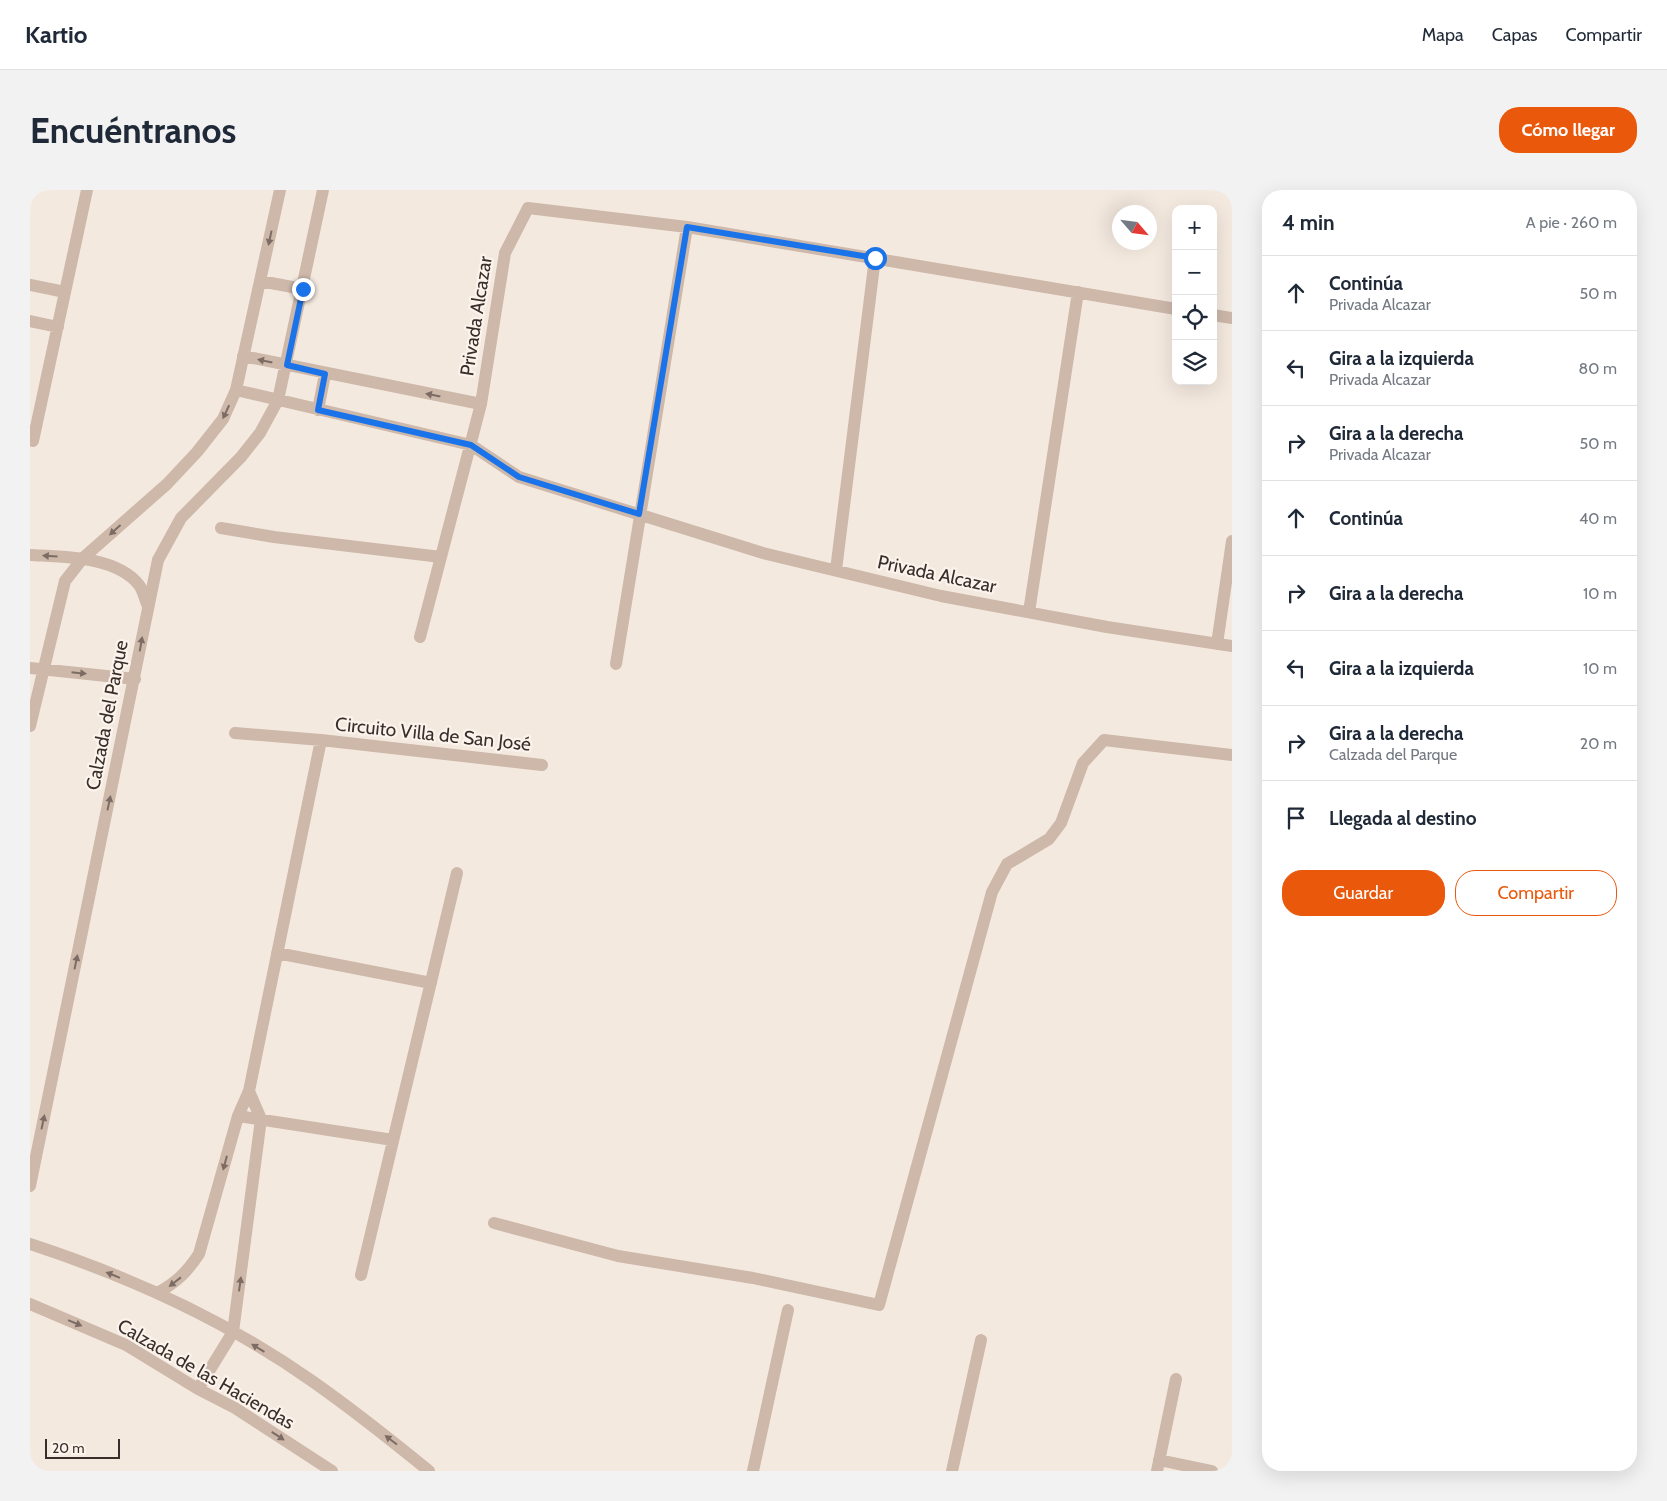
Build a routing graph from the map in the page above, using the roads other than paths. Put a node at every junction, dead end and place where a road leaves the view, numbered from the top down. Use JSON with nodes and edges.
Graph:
{"nodes":[{"id":1,"x":88,"y":190,"type":"edge"},
{"id":2,"x":280,"y":190,"type":"edge"},
{"id":3,"x":323,"y":190,"type":"edge"},
{"id":4,"x":687,"y":227,"type":"junction"},
{"id":5,"x":875,"y":258,"type":"junction"},
{"id":6,"x":260,"y":281,"type":"junction"},
{"id":7,"x":30,"y":285,"type":"edge"},
{"id":8,"x":303,"y":289,"type":"junction"},
{"id":9,"x":65,"y":292,"type":"junction"},
{"id":10,"x":1078,"y":292,"type":"junction"},
{"id":11,"x":1172,"y":308,"type":"edge"},
{"id":12,"x":1217,"y":316,"type":"edge"},
{"id":13,"x":1232,"y":318,"type":"edge"},
{"id":14,"x":30,"y":321,"type":"edge"},
{"id":15,"x":58,"y":327,"type":"junction"},
{"id":16,"x":243,"y":356,"type":"junction"},
{"id":17,"x":287,"y":365,"type":"junction"},
{"id":18,"x":325,"y":374,"type":"junction"},
{"id":19,"x":236,"y":390,"type":"junction"},
{"id":20,"x":278,"y":400,"type":"junction"},
{"id":21,"x":481,"y":404,"type":"junction"},
{"id":22,"x":318,"y":410,"type":"junction"},
{"id":23,"x":33,"y":441,"type":"dead end"},
{"id":24,"x":471,"y":445,"type":"junction"},
{"id":25,"x":639,"y":514,"type":"junction"},
{"id":26,"x":221,"y":528,"type":"dead end"},
{"id":27,"x":1232,"y":540,"type":"edge"},
{"id":28,"x":30,"y":555,"type":"edge"},
{"id":29,"x":441,"y":557,"type":"junction"},
{"id":30,"x":83,"y":558,"type":"junction"},
{"id":31,"x":836,"y":570,"type":"junction"},
{"id":32,"x":148,"y":606,"type":"junction"},
{"id":33,"x":1029,"y":612,"type":"junction"},
{"id":34,"x":420,"y":637,"type":"dead end"},
{"id":35,"x":1217,"y":644,"type":"junction"},
{"id":36,"x":1232,"y":646,"type":"edge"},
{"id":37,"x":616,"y":664,"type":"dead end"},
{"id":38,"x":36,"y":669,"type":"edge"},
{"id":39,"x":135,"y":679,"type":"junction"},
{"id":40,"x":30,"y":726,"type":"edge"},
{"id":41,"x":235,"y":733,"type":"dead end"},
{"id":42,"x":320,"y":740,"type":"junction"},
{"id":43,"x":1232,"y":755,"type":"edge"},
{"id":44,"x":542,"y":765,"type":"dead end"},
{"id":45,"x":457,"y":872,"type":"dead end"},
{"id":46,"x":278,"y":953,"type":"junction"},
{"id":47,"x":431,"y":983,"type":"junction"},
{"id":48,"x":249,"y":1092,"type":"junction"},
{"id":49,"x":238,"y":1116,"type":"junction"},
{"id":50,"x":261,"y":1120,"type":"junction"},
{"id":51,"x":393,"y":1140,"type":"junction"},
{"id":52,"x":32,"y":1167,"type":"edge"},
{"id":53,"x":30,"y":1186,"type":"edge"},
{"id":54,"x":494,"y":1223,"type":"dead end"},
{"id":55,"x":30,"y":1244,"type":"edge"},
{"id":56,"x":361,"y":1275,"type":"dead end"},
{"id":57,"x":158,"y":1294,"type":"junction"},
{"id":58,"x":30,"y":1304,"type":"edge"},
{"id":59,"x":788,"y":1310,"type":"dead end"},
{"id":60,"x":233,"y":1332,"type":"junction"},
{"id":61,"x":981,"y":1340,"type":"dead end"},
{"id":62,"x":1176,"y":1379,"type":"dead end"},
{"id":63,"x":198,"y":1389,"type":"junction"},
{"id":64,"x":1158,"y":1466,"type":"edge"},
{"id":65,"x":332,"y":1471,"type":"edge"},
{"id":66,"x":429,"y":1471,"type":"edge"},
{"id":67,"x":753,"y":1471,"type":"edge"},
{"id":68,"x":952,"y":1471,"type":"edge"},
{"id":69,"x":1212,"y":1471,"type":"edge"}],
"edges":[{"from":1,"to":9,"type":"street"},
{"from":2,"to":6,"type":"street","one_way":true},
{"from":3,"to":8,"type":"street","name":"Calzada del Parque"},
{"from":4,"to":5,"type":"street","name":"Privada Alcazar"},
{"from":4,"to":21,"type":"street","name":"Privada Alcazar"},
{"from":4,"to":25,"type":"street"},
{"from":5,"to":10,"type":"street","name":"Privada Alcazar"},
{"from":5,"to":31,"type":"street"},
{"from":6,"to":8,"type":"street"},
{"from":6,"to":16,"type":"street"},
{"from":7,"to":9,"type":"street"},
{"from":8,"to":17,"type":"street","name":"Calzada del Parque"},
{"from":9,"to":15,"type":"street"},
{"from":10,"to":11,"type":"street","name":"Privada Alcazar"},
{"from":10,"to":33,"type":"street"},
{"from":12,"to":13,"type":"street"},
{"from":14,"to":15,"type":"street"},
{"from":15,"to":23,"type":"street"},
{"from":17,"to":16,"type":"street","one_way":true},
{"from":16,"to":19,"type":"street"},
{"from":17,"to":18,"type":"street"},
{"from":17,"to":20,"type":"street","name":"Calzada del Parque"},
{"from":21,"to":18,"type":"street","one_way":true},
{"from":18,"to":22,"type":"street"},
{"from":19,"to":20,"type":"street"},
{"from":19,"to":30,"type":"street","one_way":true},
{"from":20,"to":22,"type":"street"},
{"from":20,"to":32,"type":"street","name":"Calzada del Parque"},
{"from":21,"to":24,"type":"street","name":"Privada Alcazar"},
{"from":22,"to":24,"type":"street"},
{"from":24,"to":25,"type":"street","name":"Privada Alcazar"},
{"from":24,"to":29,"type":"street","name":"Privada Alcazar"},
{"from":25,"to":31,"type":"street","name":"Privada Alcazar"},
{"from":25,"to":37,"type":"street"},
{"from":26,"to":29,"type":"street"},
{"from":27,"to":35,"type":"street"},
{"from":30,"to":28,"type":"street","one_way":true},
{"from":29,"to":34,"type":"street","name":"Privada Alcazar"},
{"from":30,"to":32,"type":"street"},
{"from":30,"to":38,"type":"street"},
{"from":31,"to":33,"type":"street","name":"Privada Alcazar"},
{"from":39,"to":32,"type":"street","name":"Calzada del Parque","one_way":true},
{"from":33,"to":35,"type":"street","name":"Privada Alcazar"},
{"from":35,"to":36,"type":"street","name":"Privada Alcazar"},
{"from":38,"to":39,"type":"street","one_way":true},
{"from":38,"to":40,"type":"street"},
{"from":52,"to":39,"type":"street","name":"Calzada del Parque","one_way":true},
{"from":41,"to":42,"type":"street","name":"Circuito Villa de San José"},
{"from":42,"to":44,"type":"street","name":"Circuito Villa de San José"},
{"from":42,"to":46,"type":"street","name":"Circuito Villa de San José"},
{"from":43,"to":54,"type":"street"},
{"from":45,"to":47,"type":"street"},
{"from":46,"to":47,"type":"street"},
{"from":46,"to":48,"type":"street","name":"Circuito Villa de San José"},
{"from":47,"to":51,"type":"street"},
{"from":48,"to":49,"type":"street","name":"Circuito Villa de San José"},
{"from":48,"to":50,"type":"street"},
{"from":49,"to":50,"type":"street"},
{"from":49,"to":57,"type":"street","name":"Circuito Villa de San José","one_way":true},
{"from":50,"to":51,"type":"street"},
{"from":60,"to":50,"type":"street","one_way":true},
{"from":51,"to":56,"type":"street"},
{"from":52,"to":53,"type":"street","name":"Calzada del Parque"},
{"from":57,"to":55,"type":"street","one_way":true},
{"from":57,"to":60,"type":"street"},
{"from":58,"to":63,"type":"street","name":"Calzada de las Haciendas","one_way":true},
{"from":59,"to":67,"type":"street"},
{"from":60,"to":63,"type":"street"},
{"from":66,"to":60,"type":"street","one_way":true},
{"from":61,"to":68,"type":"street"},
{"from":62,"to":64,"type":"street"},
{"from":63,"to":65,"type":"street","name":"Calzada de las Haciendas","one_way":true},
{"from":64,"to":69,"type":"street"}]}
